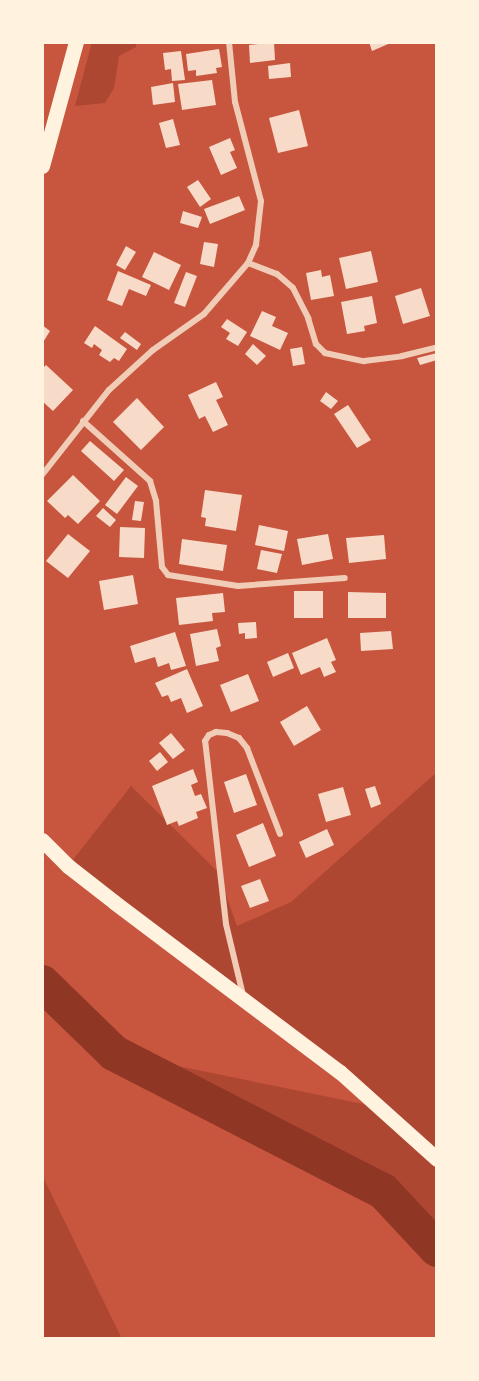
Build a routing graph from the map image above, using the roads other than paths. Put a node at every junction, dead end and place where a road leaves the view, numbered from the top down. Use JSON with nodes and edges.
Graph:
{"nodes":[{"id":1,"x":76,"y":42,"type":"edge"},
{"id":2,"x":229,"y":42,"type":"edge"},
{"id":3,"x":42,"y":166,"type":"edge"},
{"id":4,"x":248,"y":263,"type":"junction"},
{"id":5,"x":437,"y":347,"type":"edge"},
{"id":6,"x":83,"y":421,"type":"junction"},
{"id":7,"x":42,"y":475,"type":"edge"},
{"id":8,"x":345,"y":578,"type":"dead end"},
{"id":9,"x":280,"y":834,"type":"dead end"},
{"id":10,"x":42,"y":840,"type":"edge"},
{"id":11,"x":242,"y":999,"type":"junction"},
{"id":12,"x":437,"y":1160,"type":"edge"}],
"edges":[{"from":1,"to":3,"type":"main road"},
{"from":2,"to":4,"type":"street"},
{"from":4,"to":5,"type":"street"},
{"from":4,"to":6,"type":"street"},
{"from":6,"to":7,"type":"street"},
{"from":6,"to":8,"type":"street"},
{"from":9,"to":11,"type":"street"},
{"from":10,"to":11,"type":"main road"},
{"from":11,"to":12,"type":"main road"}]}
